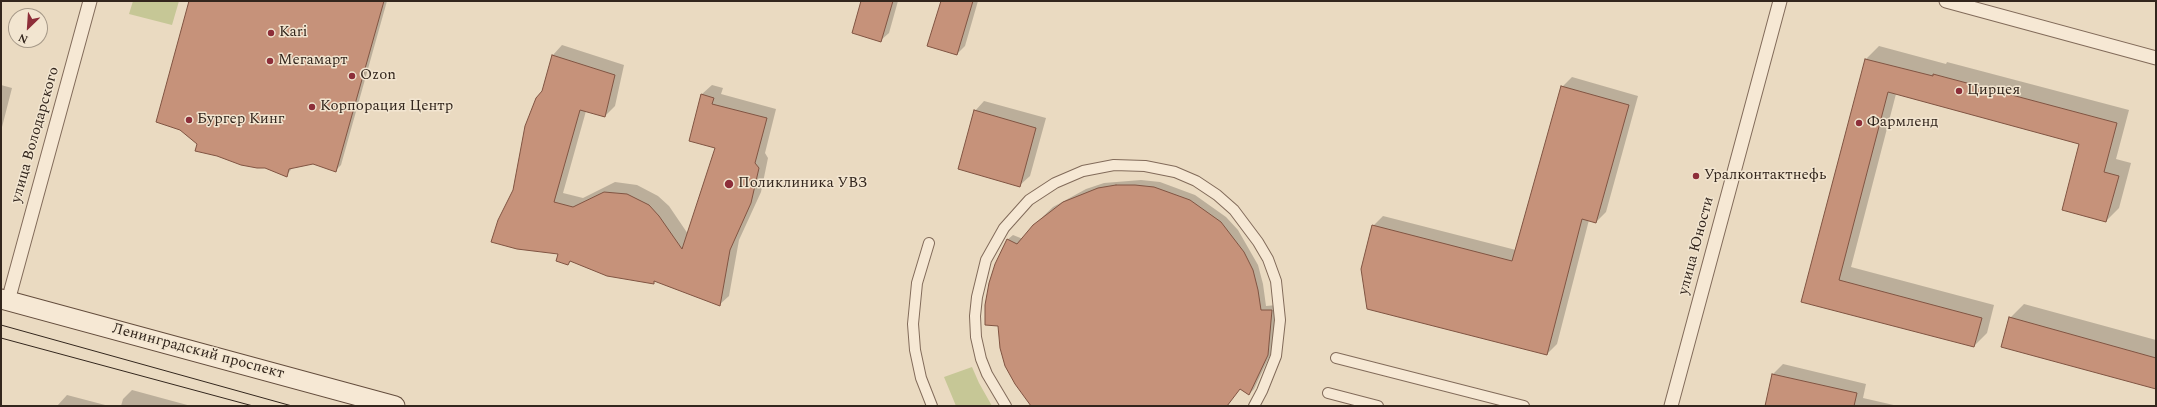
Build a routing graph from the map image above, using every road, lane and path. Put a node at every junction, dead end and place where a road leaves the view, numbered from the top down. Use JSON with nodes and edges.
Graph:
{"nodes":[{"id":1,"x":90,"y":1,"type":"edge"},
{"id":2,"x":1780,"y":1,"type":"edge"},
{"id":3,"x":1946,"y":1,"type":"edge"},
{"id":4,"x":2156,"y":58,"type":"edge"},
{"id":5,"x":929,"y":243,"type":"dead end"},
{"id":6,"x":5,"y":300,"type":"edge"},
{"id":7,"x":1336,"y":358,"type":"dead end"},
{"id":8,"x":1328,"y":393,"type":"dead end"},
{"id":9,"x":395,"y":406,"type":"edge"},
{"id":10,"x":932,"y":406,"type":"edge"},
{"id":11,"x":1006,"y":406,"type":"edge"},
{"id":12,"x":1254,"y":406,"type":"edge"},
{"id":13,"x":1378,"y":406,"type":"edge"},
{"id":14,"x":1524,"y":406,"type":"edge"},
{"id":15,"x":1671,"y":406,"type":"edge"}],
"edges":[{"from":1,"to":6,"type":"street","name":"улица Володарского"},
{"from":2,"to":15,"type":"street","name":"улица Юности"},
{"from":3,"to":4,"type":"street"},
{"from":5,"to":10,"type":"street"},
{"from":6,"to":9,"type":"main road","name":"Ленинградский проспект"},
{"from":7,"to":14,"type":"street"},
{"from":8,"to":13,"type":"street"},
{"from":11,"to":12,"type":"street"}]}
